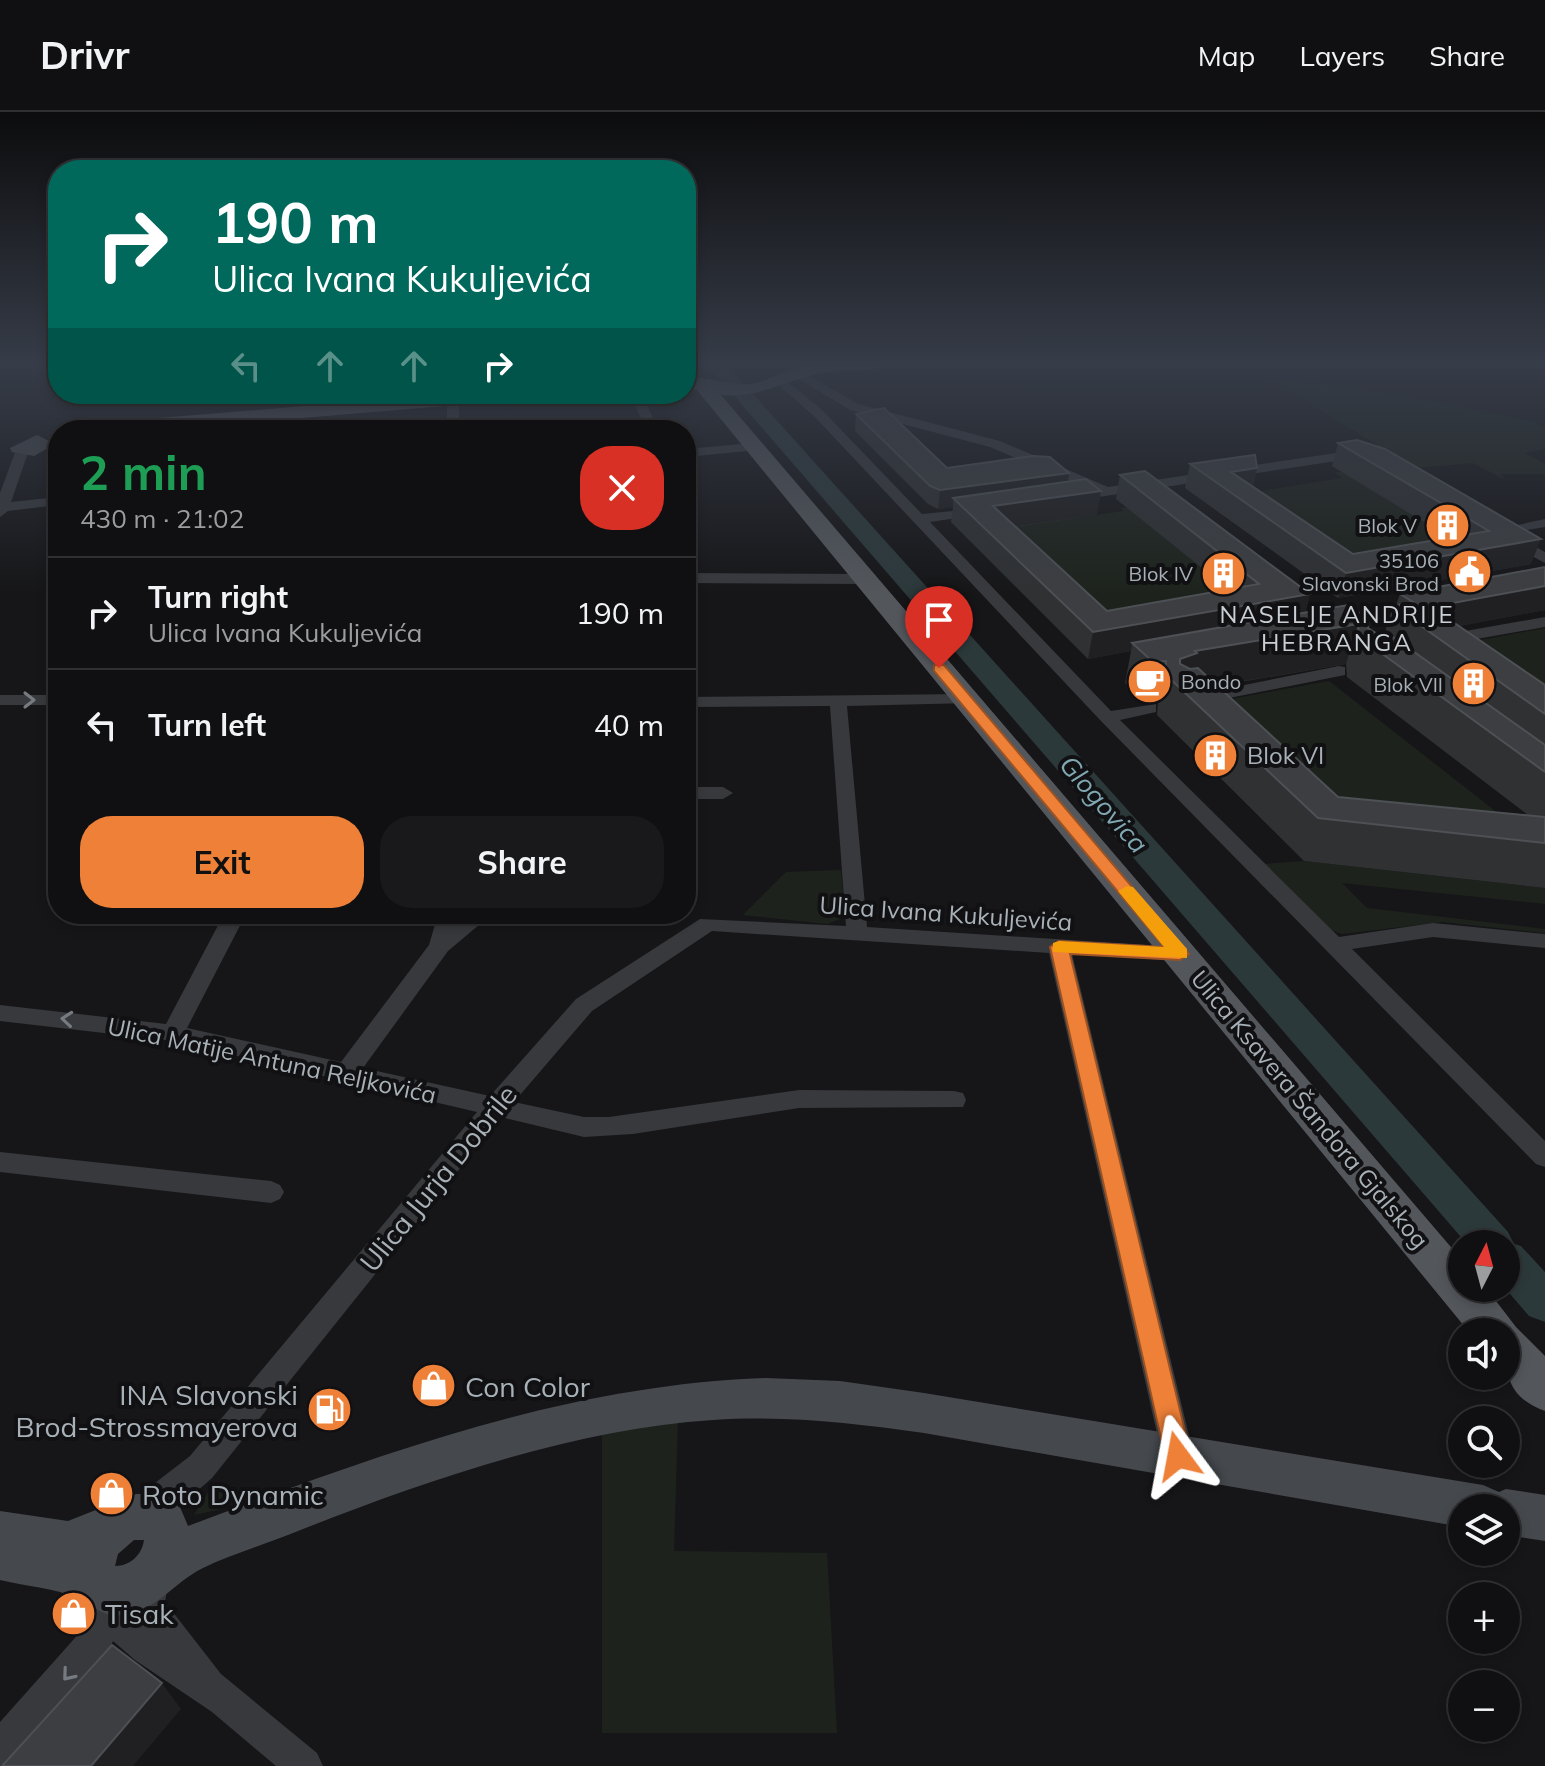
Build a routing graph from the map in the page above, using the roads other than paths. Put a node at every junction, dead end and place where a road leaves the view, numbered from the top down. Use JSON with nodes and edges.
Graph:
{"nodes":[{"id":1,"x":749,"y":440,"type":"edge"},
{"id":2,"x":858,"y":440,"type":"edge"},
{"id":3,"x":981,"y":440,"type":"edge"},
{"id":4,"x":29,"y":447,"type":"edge"},
{"id":5,"x":753,"y":447,"type":"junction"},
{"id":6,"x":696,"y":452,"type":"edge"},
{"id":7,"x":1375,"y":461,"type":"edge"},
{"id":8,"x":1156,"y":484,"type":"junction"},
{"id":9,"x":1106,"y":492,"type":"junction"},
{"id":10,"x":1060,"y":498,"type":"edge"},
{"id":11,"x":1181,"y":502,"type":"edge"},
{"id":12,"x":48,"y":503,"type":"edge"},
{"id":13,"x":998,"y":508,"type":"edge"},
{"id":14,"x":1,"y":510,"type":"edge"},
{"id":15,"x":920,"y":519,"type":"junction"},
{"id":16,"x":1545,"y":523,"type":"edge"},
{"id":17,"x":1545,"y":558,"type":"edge"},
{"id":18,"x":696,"y":578,"type":"edge"},
{"id":19,"x":863,"y":579,"type":"junction"},
{"id":20,"x":1545,"y":622,"type":"edge"},
{"id":21,"x":1434,"y":642,"type":"edge"},
{"id":22,"x":1339,"y":671,"type":"dead end"},
{"id":23,"x":965,"y":699,"type":"junction"},
{"id":24,"x":0,"y":700,"type":"edge"},
{"id":25,"x":48,"y":700,"type":"edge"},
{"id":26,"x":838,"y":700,"type":"junction"},
{"id":27,"x":696,"y":702,"type":"edge"},
{"id":28,"x":1182,"y":702,"type":"edge"},
{"id":29,"x":1150,"y":708,"type":"dead end"},
{"id":30,"x":1107,"y":717,"type":"junction"},
{"id":31,"x":696,"y":793,"type":"edge"},
{"id":32,"x":723,"y":793,"type":"dead end"},
{"id":33,"x":230,"y":924,"type":"edge"},
{"id":34,"x":446,"y":924,"type":"edge"},
{"id":35,"x":468,"y":924,"type":"edge"},
{"id":36,"x":708,"y":924,"type":"joint"},
{"id":37,"x":857,"y":932,"type":"junction"},
{"id":38,"x":1545,"y":941,"type":"edge"},
{"id":39,"x":1333,"y":945,"type":"junction"},
{"id":40,"x":440,"y":946,"type":"junction"},
{"id":41,"x":1059,"y":947,"type":"junction"},
{"id":42,"x":1180,"y":954,"type":"junction"},
{"id":43,"x":0,"y":1013,"type":"edge"},
{"id":44,"x":173,"y":1033,"type":"junction"},
{"id":45,"x":347,"y":1072,"type":"junction"},
{"id":46,"x":954,"y":1100,"type":"dead end"},
{"id":47,"x":494,"y":1108,"type":"junction"},
{"id":48,"x":1545,"y":1157,"type":"edge"},
{"id":49,"x":0,"y":1162,"type":"edge"},
{"id":50,"x":271,"y":1192,"type":"dead end"},
{"id":51,"x":1484,"y":1318,"type":"edge"},
{"id":52,"x":1520,"y":1360,"type":"edge"},
{"id":53,"x":1545,"y":1390,"type":"edge"},
{"id":54,"x":1178,"y":1456,"type":"junction"},
{"id":55,"x":1448,"y":1502,"type":"edge"},
{"id":56,"x":1520,"y":1514,"type":"edge"},
{"id":57,"x":1545,"y":1518,"type":"edge"},
{"id":58,"x":0,"y":1534,"type":"edge"},
{"id":59,"x":0,"y":1556,"type":"edge"},
{"id":60,"x":127,"y":1563,"type":"junction"},
{"id":61,"x":212,"y":1690,"type":"junction"},
{"id":62,"x":0,"y":1749,"type":"edge"},
{"id":63,"x":304,"y":1766,"type":"edge"}],
"edges":[{"from":1,"to":5,"type":"main road","name":"Ulica Ksavera Šandora Gjalskog"},
{"from":2,"to":15,"type":"street"},
{"from":3,"to":9,"type":"street"},
{"from":4,"to":14,"type":"street"},
{"from":5,"to":6,"type":"street"},
{"from":5,"to":19,"type":"main road","name":"Ulica Ksavera Šandora Gjalskog"},
{"from":7,"to":8,"type":"street"},
{"from":8,"to":9,"type":"street"},
{"from":8,"to":11,"type":"street"},
{"from":9,"to":10,"type":"street"},
{"from":12,"to":14,"type":"street"},
{"from":13,"to":15,"type":"street"},
{"from":15,"to":30,"type":"street"},
{"from":16,"to":17,"type":"street"},
{"from":18,"to":19,"type":"street"},
{"from":19,"to":23,"type":"main road","name":"Ulica Ksavera Šandora Gjalskog"},
{"from":20,"to":21,"type":"street"},
{"from":22,"to":28,"type":"street"},
{"from":23,"to":26,"type":"street"},
{"from":23,"to":42,"type":"main road","name":"Ulica Ksavera Šandora Gjalskog"},
{"from":24,"to":25,"type":"street","one_way":true},
{"from":26,"to":27,"type":"street"},
{"from":26,"to":37,"type":"street"},
{"from":29,"to":30,"type":"street"},
{"from":30,"to":39,"type":"street"},
{"from":31,"to":32,"type":"street"},
{"from":33,"to":44,"type":"street"},
{"from":34,"to":40,"type":"street"},
{"from":35,"to":40,"type":"street"},
{"from":36,"to":37,"type":"street","name":"Ulica Ivana Kukuljevića"},
{"from":36,"to":47,"type":"street","name":"Ulica Jurja Dobrile"},
{"from":37,"to":41,"type":"street","name":"Ulica Ivana Kukuljevića"},
{"from":38,"to":39,"type":"street"},
{"from":39,"to":48,"type":"street"},
{"from":40,"to":45,"type":"street"},
{"from":41,"to":42,"type":"street","name":"Ulica Ivana Kukuljevića"},
{"from":41,"to":54,"type":"street"},
{"from":42,"to":51,"type":"main road","name":"Ulica Ksavera Šandora Gjalskog"},
{"from":44,"to":43,"type":"street","name":"Ulica Matije Antuna Reljkovića","one_way":true},
{"from":44,"to":45,"type":"street","name":"Ulica Matije Antuna Reljkovića"},
{"from":45,"to":47,"type":"street","name":"Ulica Matije Antuna Reljkovića"},
{"from":46,"to":47,"type":"street","name":"Ulica Matije Antuna Reljkovića"},
{"from":47,"to":60,"type":"street","name":"Ulica Jurja Dobrile"},
{"from":49,"to":50,"type":"street"},
{"from":52,"to":53,"type":"main road"},
{"from":54,"to":55,"type":"main road"},
{"from":54,"to":60,"type":"main road"},
{"from":56,"to":57,"type":"main road"},
{"from":58,"to":60,"type":"main road"},
{"from":59,"to":60,"type":"main road"},
{"from":60,"to":61,"type":"street"},
{"from":60,"to":61,"type":"street"},
{"from":60,"to":62,"type":"street","name":"Ulica Jurja Dobrile","one_way":true},
{"from":61,"to":63,"type":"street"}]}
